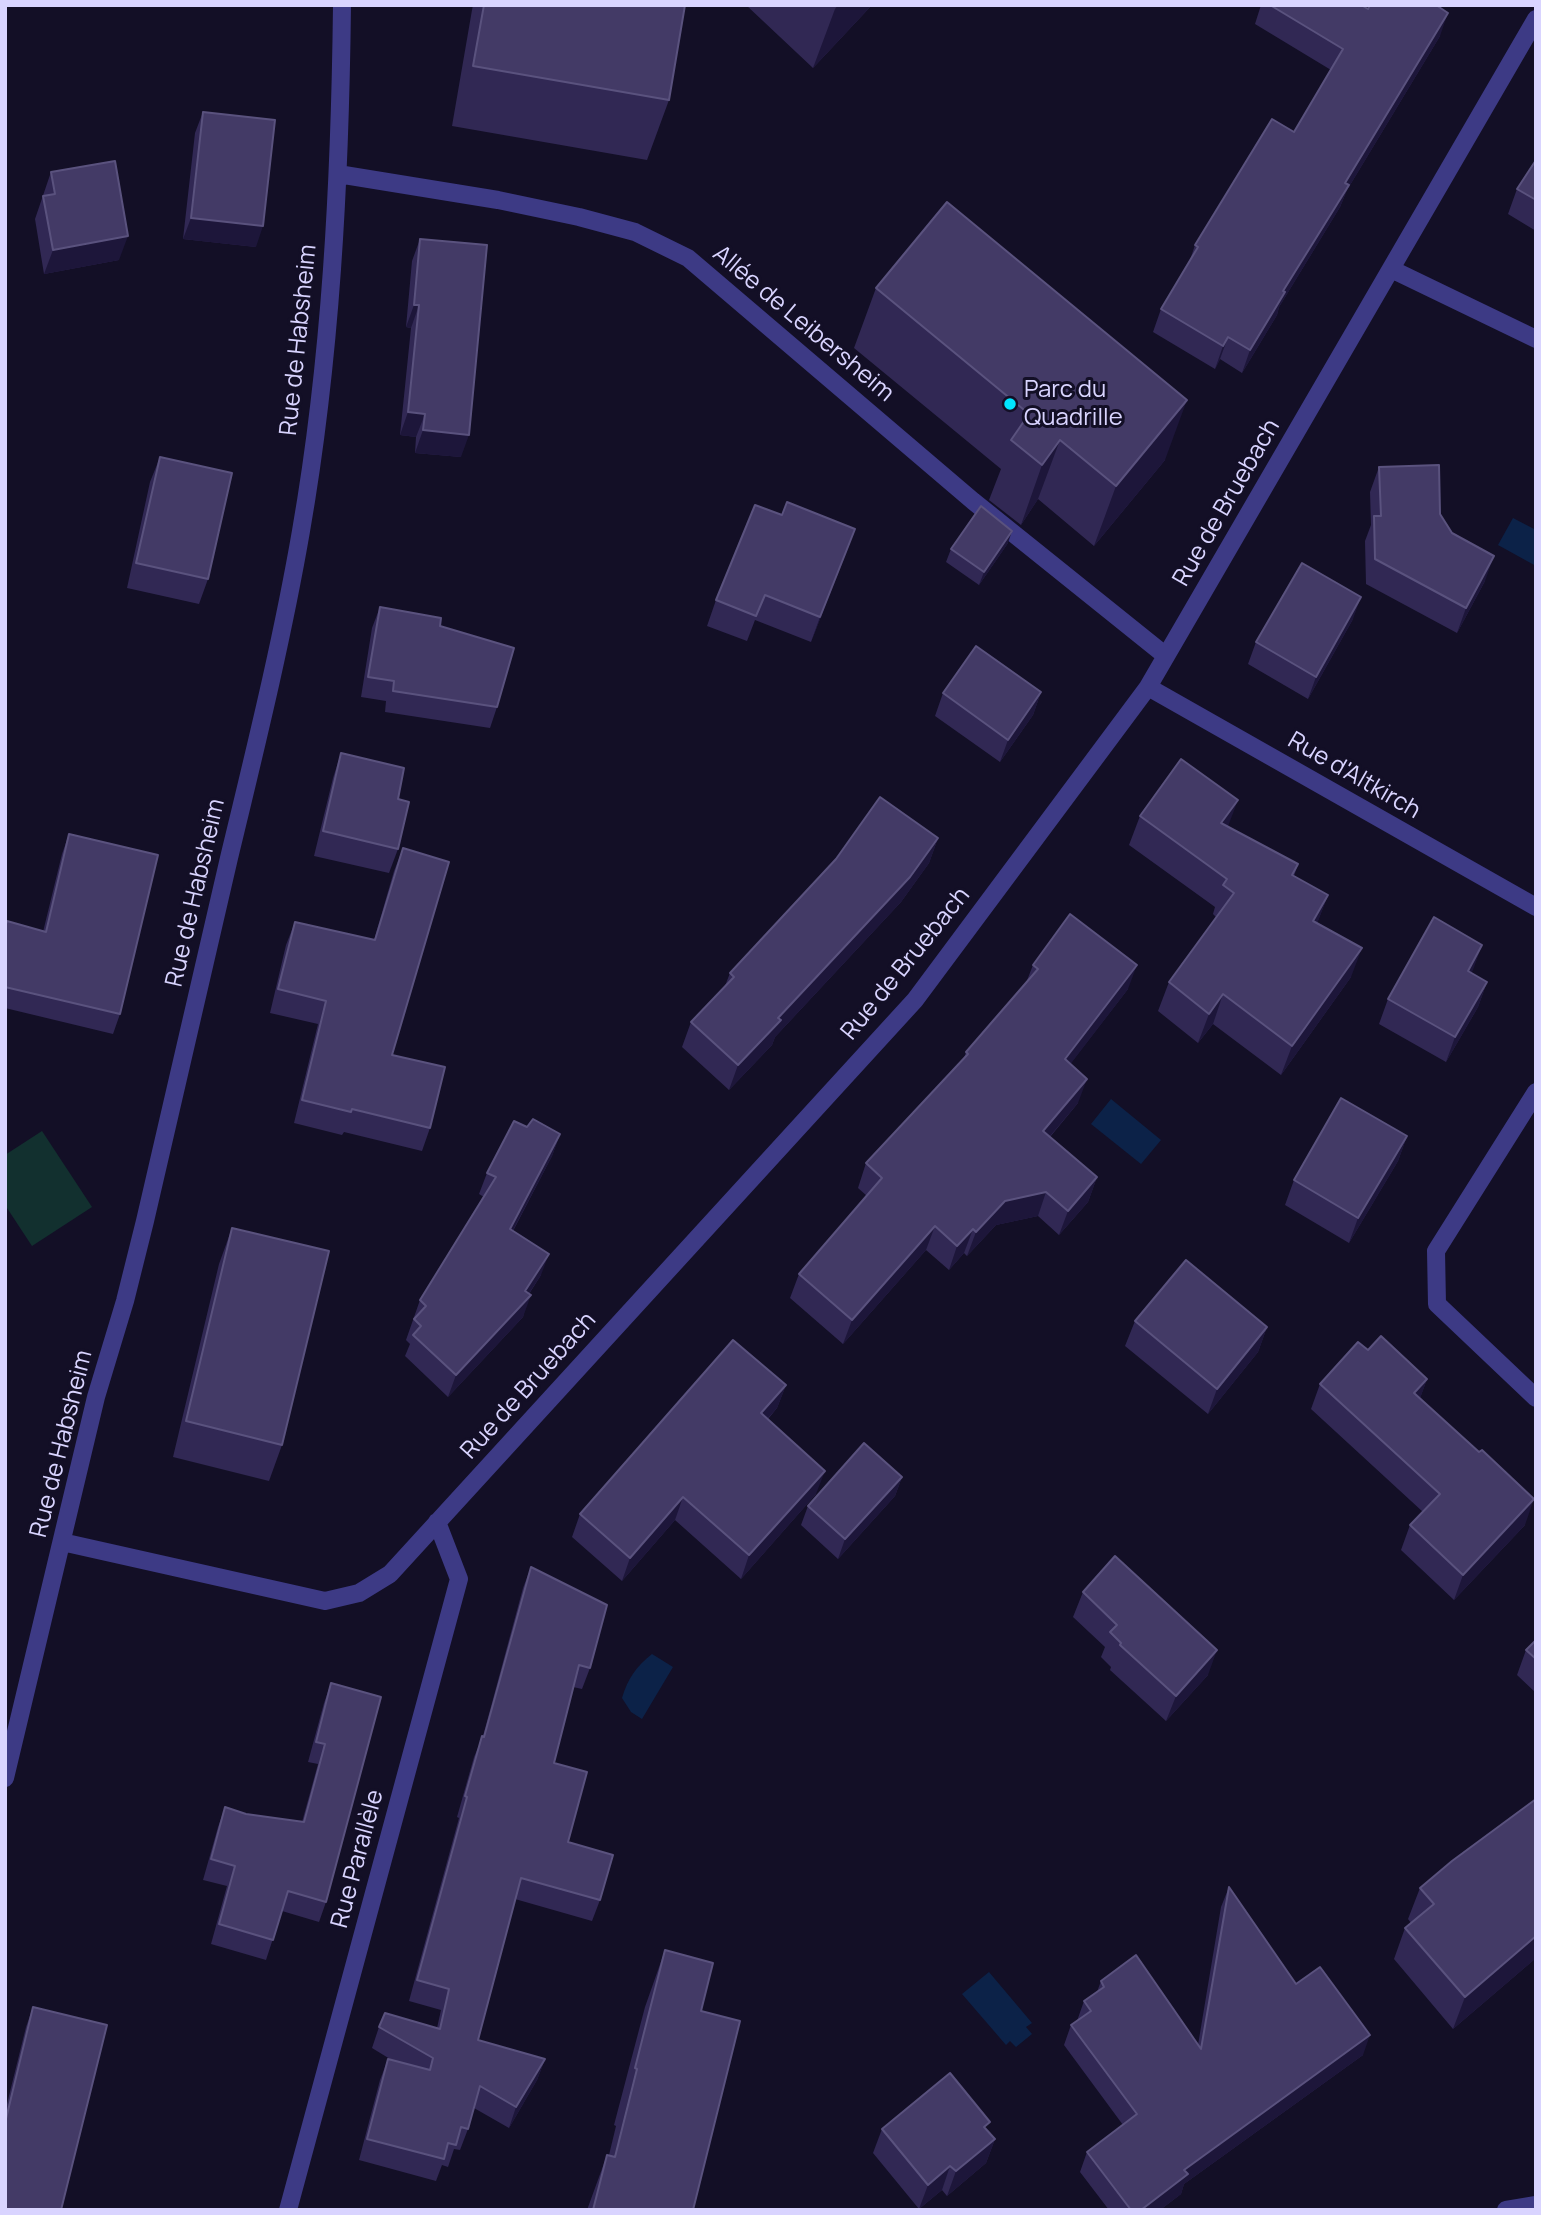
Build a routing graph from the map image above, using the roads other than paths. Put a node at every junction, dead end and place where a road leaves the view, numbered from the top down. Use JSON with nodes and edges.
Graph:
{"nodes":[{"id":1,"x":342,"y":5,"type":"edge"},
{"id":2,"x":1536,"y":19,"type":"edge"},
{"id":3,"x":338,"y":174,"type":"junction"},
{"id":4,"x":1391,"y":269,"type":"junction"},
{"id":5,"x":1536,"y":339,"type":"edge"},
{"id":6,"x":1166,"y":656,"type":"junction"},
{"id":7,"x":1148,"y":687,"type":"junction"},
{"id":8,"x":1536,"y":907,"type":"edge"},
{"id":9,"x":1536,"y":1092,"type":"edge"},
{"id":10,"x":1536,"y":1398,"type":"edge"},
{"id":11,"x":437,"y":1522,"type":"junction"},
{"id":12,"x":62,"y":1542,"type":"junction"},
{"id":13,"x":5,"y":1778,"type":"edge"},
{"id":14,"x":1536,"y":2205,"type":"edge"},
{"id":15,"x":288,"y":2210,"type":"edge"},
{"id":16,"x":1506,"y":2210,"type":"edge"}],
"edges":[{"from":1,"to":3,"type":"street","name":"Rue de Habsheim"},
{"from":2,"to":4,"type":"street","name":"Rue de Bruebach"},
{"from":3,"to":6,"type":"street","name":"Allée de Leibersheim"},
{"from":3,"to":12,"type":"street","name":"Rue de Habsheim"},
{"from":4,"to":5,"type":"street"},
{"from":4,"to":6,"type":"street","name":"Rue de Bruebach"},
{"from":6,"to":7,"type":"street","name":"Rue de Bruebach"},
{"from":7,"to":8,"type":"street","name":"Rue d'Altkirch"},
{"from":7,"to":11,"type":"street","name":"Rue de Bruebach"},
{"from":9,"to":10,"type":"street"},
{"from":11,"to":12,"type":"street","name":"Rue de Bruebach"},
{"from":11,"to":15,"type":"street","name":"Rue Parallèle"},
{"from":12,"to":13,"type":"street","name":"Rue de Habsheim"},
{"from":14,"to":16,"type":"street"}]}
